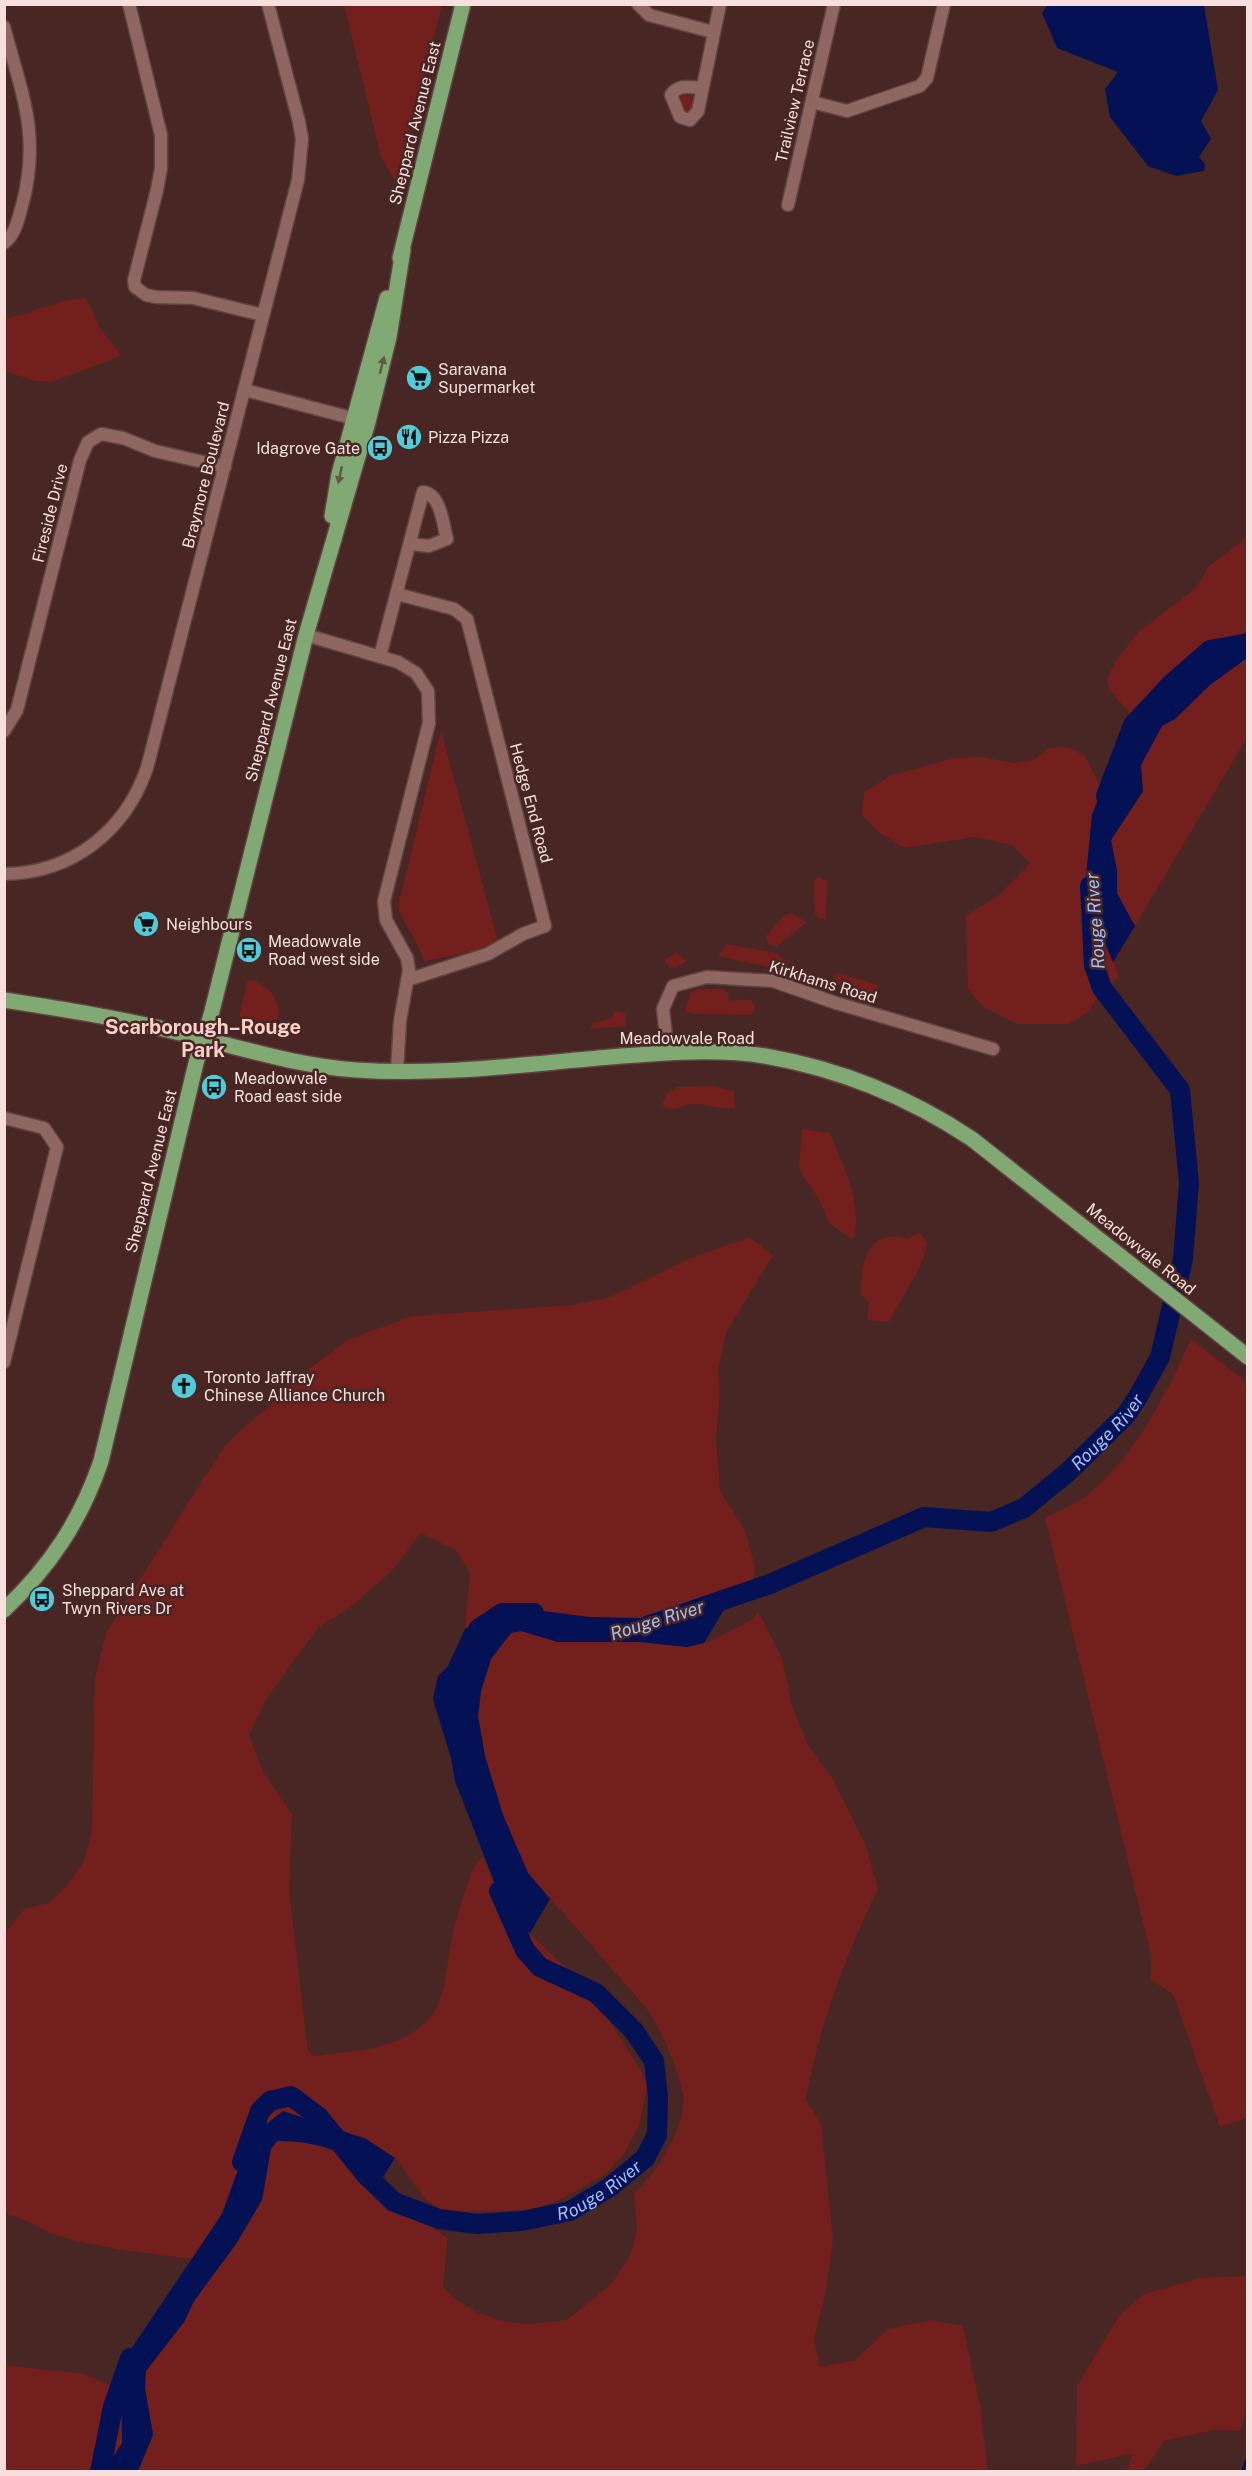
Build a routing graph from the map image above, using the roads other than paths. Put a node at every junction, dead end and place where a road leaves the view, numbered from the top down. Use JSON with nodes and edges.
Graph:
{"nodes":[{"id":1,"x":129,"y":4,"type":"edge"},
{"id":2,"x":268,"y":4,"type":"edge"},
{"id":3,"x":463,"y":4,"type":"edge"},
{"id":4,"x":638,"y":4,"type":"edge"},
{"id":5,"x":720,"y":4,"type":"edge"},
{"id":6,"x":834,"y":4,"type":"edge"},
{"id":7,"x":944,"y":4,"type":"edge"},
{"id":8,"x":4,"y":27,"type":"edge"},
{"id":9,"x":713,"y":32,"type":"junction"},
{"id":10,"x":701,"y":88,"type":"dead end"},
{"id":11,"x":812,"y":102,"type":"junction"},
{"id":12,"x":788,"y":205,"type":"dead end"},
{"id":13,"x":4,"y":243,"type":"edge"},
{"id":14,"x":263,"y":315,"type":"junction"},
{"id":15,"x":245,"y":390,"type":"junction"},
{"id":16,"x":361,"y":420,"type":"junction"},
{"id":17,"x":225,"y":467,"type":"junction"},
{"id":18,"x":410,"y":544,"type":"dead end"},
{"id":19,"x":397,"y":594,"type":"junction"},
{"id":20,"x":306,"y":635,"type":"junction"},
{"id":21,"x":380,"y":657,"type":"junction"},
{"id":22,"x":4,"y":730,"type":"edge"},
{"id":23,"x":4,"y":874,"type":"edge"},
{"id":24,"x":407,"y":980,"type":"junction"},
{"id":25,"x":4,"y":999,"type":"edge"},
{"id":26,"x":203,"y":1039,"type":"junction"},
{"id":27,"x":993,"y":1049,"type":"dead end"},
{"id":28,"x":668,"y":1053,"type":"junction"},
{"id":29,"x":397,"y":1072,"type":"junction"},
{"id":30,"x":4,"y":1118,"type":"edge"},
{"id":31,"x":1248,"y":1358,"type":"edge"},
{"id":32,"x":4,"y":1362,"type":"edge"},
{"id":33,"x":4,"y":1610,"type":"edge"}],
"edges":[{"from":1,"to":14,"type":"street"},
{"from":2,"to":14,"type":"street","name":"Braymore Boulevard"},
{"from":3,"to":16,"type":"main road","name":"Sheppard Avenue East"},
{"from":4,"to":9,"type":"street"},
{"from":5,"to":9,"type":"street"},
{"from":6,"to":11,"type":"street","name":"Trailview Terrace"},
{"from":7,"to":11,"type":"street"},
{"from":8,"to":13,"type":"street"},
{"from":9,"to":10,"type":"street"},
{"from":11,"to":12,"type":"street","name":"Trailview Terrace"},
{"from":14,"to":15,"type":"street","name":"Braymore Boulevard"},
{"from":15,"to":16,"type":"street"},
{"from":15,"to":17,"type":"street","name":"Braymore Boulevard"},
{"from":16,"to":20,"type":"main road","name":"Sheppard Avenue East"},
{"from":17,"to":22,"type":"street","name":"Fireside Drive"},
{"from":17,"to":23,"type":"street","name":"Braymore Boulevard"},
{"from":18,"to":19,"type":"street"},
{"from":19,"to":21,"type":"street"},
{"from":19,"to":24,"type":"street","name":"Hedge End Road"},
{"from":20,"to":21,"type":"street"},
{"from":20,"to":26,"type":"main road","name":"Sheppard Avenue East"},
{"from":21,"to":24,"type":"street"},
{"from":24,"to":29,"type":"street"},
{"from":25,"to":26,"type":"main road","name":"Meadowvale Road"},
{"from":26,"to":29,"type":"main road","name":"Meadowvale Road"},
{"from":26,"to":33,"type":"main road","name":"Sheppard Avenue East"},
{"from":27,"to":28,"type":"street","name":"Kirkhams Road"},
{"from":28,"to":29,"type":"main road","name":"Meadowvale Road"},
{"from":28,"to":31,"type":"main road","name":"Meadowvale Road"},
{"from":30,"to":32,"type":"street"}]}
